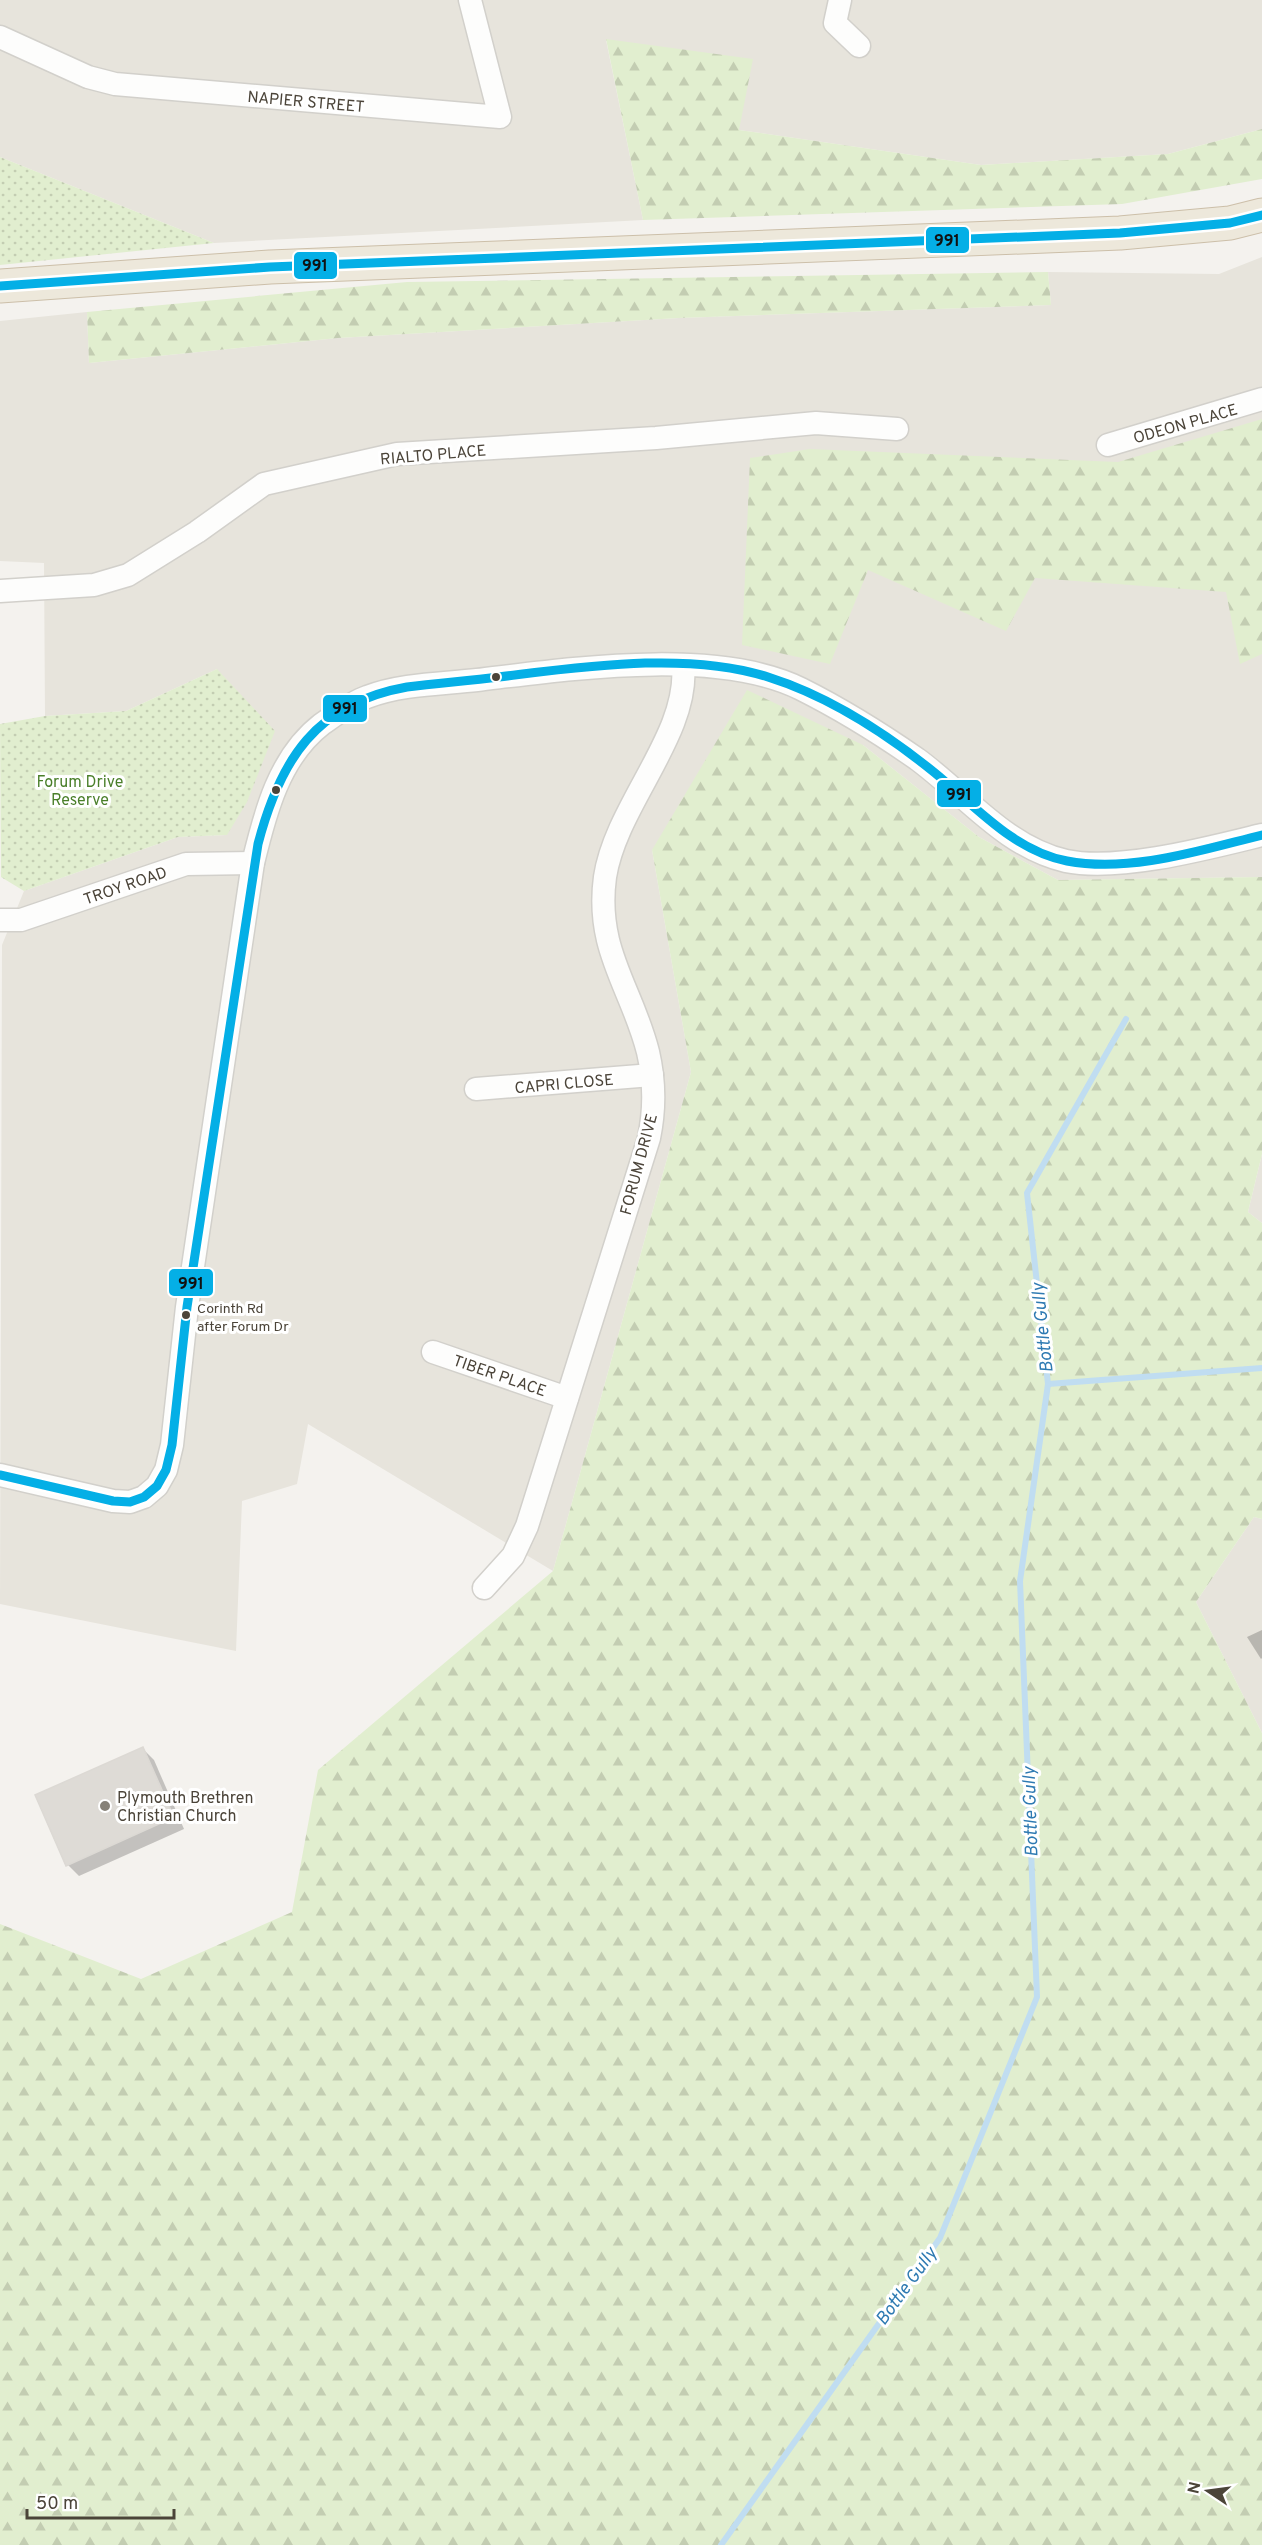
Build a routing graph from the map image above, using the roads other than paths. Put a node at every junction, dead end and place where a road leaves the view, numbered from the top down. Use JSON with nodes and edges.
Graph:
{"nodes":[{"id":1,"x":470,"y":0,"type":"edge"},
{"id":2,"x":840,"y":0,"type":"edge"},
{"id":3,"x":0,"y":37,"type":"edge"},
{"id":4,"x":859,"y":46,"type":"dead end"},
{"id":5,"x":1262,"y":215,"type":"edge"},
{"id":6,"x":0,"y":286,"type":"edge"},
{"id":7,"x":1262,"y":399,"type":"edge"},
{"id":8,"x":897,"y":429,"type":"dead end"},
{"id":9,"x":1108,"y":445,"type":"dead end"},
{"id":10,"x":0,"y":591,"type":"edge"},
{"id":11,"x":682,"y":665,"type":"junction"},
{"id":12,"x":1262,"y":835,"type":"edge"},
{"id":13,"x":253,"y":863,"type":"junction"},
{"id":14,"x":0,"y":920,"type":"edge"},
{"id":15,"x":652,"y":1075,"type":"junction"},
{"id":16,"x":476,"y":1089,"type":"dead end"},
{"id":17,"x":433,"y":1352,"type":"dead end"},
{"id":18,"x":567,"y":1398,"type":"junction"},
{"id":19,"x":0,"y":1475,"type":"edge"},
{"id":20,"x":484,"y":1588,"type":"dead end"}],
"edges":[{"from":1,"to":3,"type":"street","name":"NAPIER STREET"},
{"from":2,"to":4,"type":"street"},
{"from":5,"to":6,"type":"highway"},
{"from":7,"to":9,"type":"street","name":"ODEON PLACE"},
{"from":8,"to":10,"type":"street","name":"RIALTO PLACE"},
{"from":11,"to":12,"type":"street"},
{"from":11,"to":13,"type":"street"},
{"from":11,"to":15,"type":"street","name":"FORUM DRIVE"},
{"from":13,"to":14,"type":"street","name":"TROY ROAD"},
{"from":13,"to":19,"type":"street"},
{"from":15,"to":16,"type":"street","name":"CAPRI CLOSE"},
{"from":15,"to":18,"type":"street","name":"FORUM DRIVE"},
{"from":17,"to":18,"type":"street","name":"TIBER PLACE"},
{"from":18,"to":20,"type":"street","name":"FORUM DRIVE"}]}
